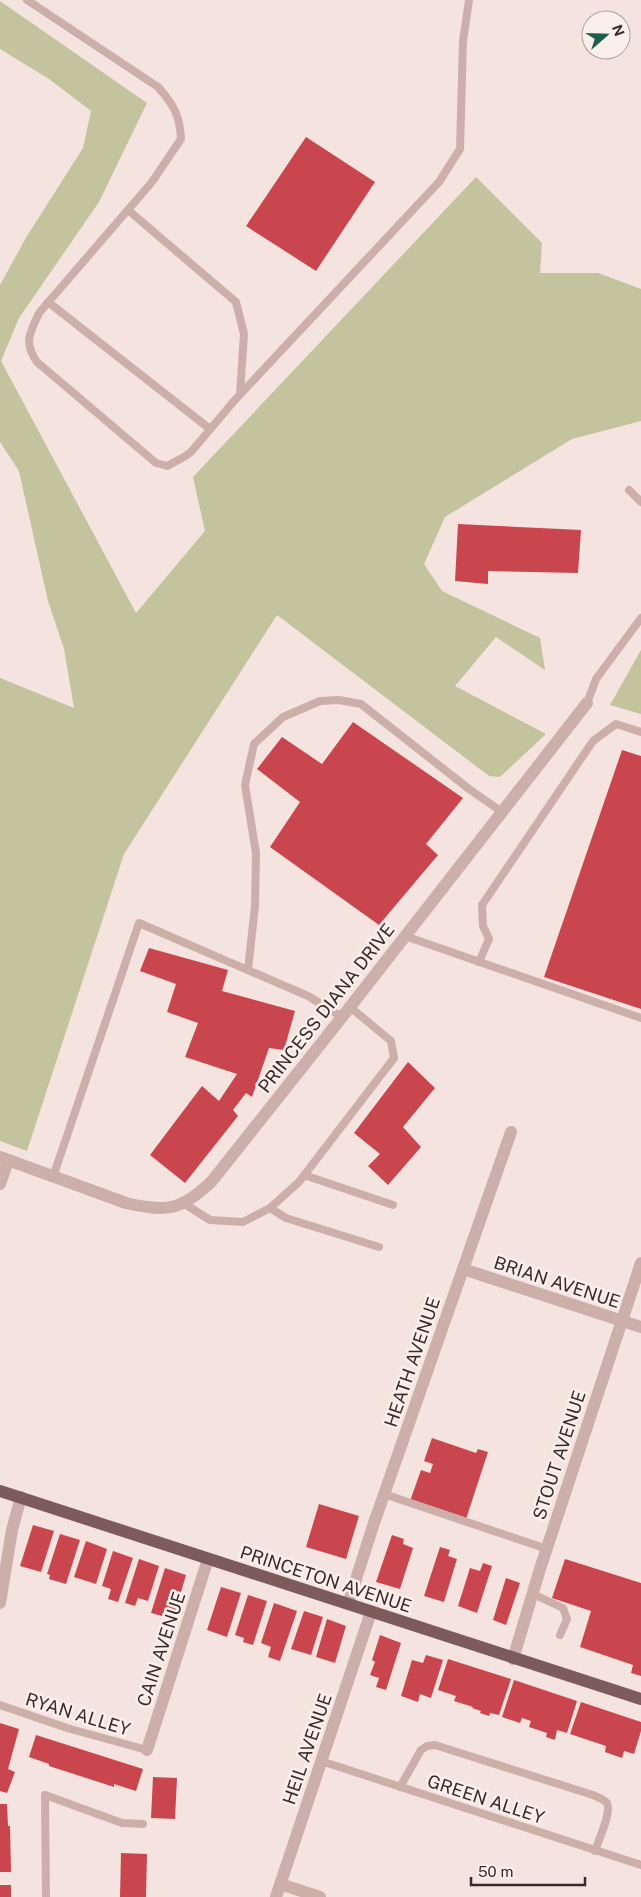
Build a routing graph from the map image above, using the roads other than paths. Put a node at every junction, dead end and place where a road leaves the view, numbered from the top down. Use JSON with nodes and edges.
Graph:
{"nodes":[{"id":1,"x":27,"y":0,"type":"edge"},
{"id":2,"x":469,"y":0,"type":"edge"},
{"id":3,"x":128,"y":210,"type":"junction"},
{"id":4,"x":48,"y":302,"type":"junction"},
{"id":5,"x":240,"y":394,"type":"junction"},
{"id":6,"x":210,"y":429,"type":"junction"},
{"id":7,"x":629,"y":490,"type":"dead end"},
{"id":8,"x":641,"y":502,"type":"edge"},
{"id":9,"x":641,"y":618,"type":"edge"},
{"id":10,"x":587,"y":703,"type":"joint"},
{"id":11,"x":641,"y":732,"type":"edge"},
{"id":12,"x":502,"y":812,"type":"junction"},
{"id":13,"x":405,"y":936,"type":"junction"},
{"id":14,"x":479,"y":962,"type":"junction"},
{"id":15,"x":248,"y":970,"type":"junction"},
{"id":16,"x":346,"y":1012,"type":"junction"},
{"id":17,"x":641,"y":1018,"type":"edge"},
{"id":18,"x":511,"y":1132,"type":"dead end"},
{"id":19,"x":4,"y":1159,"type":"edge"},
{"id":20,"x":304,"y":1175,"type":"junction"},
{"id":21,"x":53,"y":1177,"type":"junction"},
{"id":22,"x":0,"y":1184,"type":"edge"},
{"id":23,"x":184,"y":1203,"type":"junction"},
{"id":24,"x":393,"y":1205,"type":"dead end"},
{"id":25,"x":270,"y":1208,"type":"junction"},
{"id":26,"x":379,"y":1247,"type":"dead end"},
{"id":27,"x":641,"y":1263,"type":"edge"},
{"id":28,"x":463,"y":1269,"type":"junction"},
{"id":29,"x":622,"y":1321,"type":"junction"},
{"id":30,"x":641,"y":1328,"type":"edge"},
{"id":31,"x":0,"y":1491,"type":"edge"},
{"id":32,"x":384,"y":1494,"type":"junction"},
{"id":33,"x":20,"y":1497,"type":"junction"},
{"id":34,"x":547,"y":1548,"type":"junction"},
{"id":35,"x":208,"y":1559,"type":"junction"},
{"id":36,"x":533,"y":1594,"type":"junction"},
{"id":37,"x":0,"y":1602,"type":"edge"},
{"id":38,"x":348,"y":1604,"type":"junction"},
{"id":39,"x":370,"y":1612,"type":"junction"},
{"id":40,"x":560,"y":1635,"type":"dead end"},
{"id":41,"x":512,"y":1658,"type":"junction"},
{"id":42,"x":641,"y":1699,"type":"edge"},
{"id":43,"x":0,"y":1706,"type":"edge"},
{"id":44,"x":147,"y":1750,"type":"joint"},
{"id":45,"x":321,"y":1761,"type":"junction"},
{"id":46,"x":400,"y":1788,"type":"junction"},
{"id":47,"x":143,"y":1824,"type":"dead end"},
{"id":48,"x":595,"y":1851,"type":"junction"},
{"id":49,"x":641,"y":1865,"type":"edge"},
{"id":50,"x":280,"y":1884,"type":"junction"},
{"id":51,"x":46,"y":1897,"type":"edge"},
{"id":52,"x":276,"y":1897,"type":"edge"},
{"id":53,"x":320,"y":1897,"type":"edge"}],
"edges":[{"from":1,"to":3,"type":"lane"},
{"from":2,"to":5,"type":"lane"},
{"from":3,"to":4,"type":"lane"},
{"from":3,"to":5,"type":"lane"},
{"from":4,"to":6,"type":"lane"},
{"from":4,"to":6,"type":"lane"},
{"from":5,"to":6,"type":"lane"},
{"from":7,"to":8,"type":"lane"},
{"from":9,"to":10,"type":"lane"},
{"from":10,"to":12,"type":"street","name":"PRINCESS DIANA DRIVE"},
{"from":11,"to":14,"type":"lane"},
{"from":12,"to":13,"type":"street","name":"PRINCESS DIANA DRIVE"},
{"from":12,"to":15,"type":"lane"},
{"from":13,"to":14,"type":"lane"},
{"from":13,"to":16,"type":"street","name":"PRINCESS DIANA DRIVE"},
{"from":14,"to":17,"type":"lane"},
{"from":15,"to":16,"type":"lane"},
{"from":15,"to":21,"type":"lane"},
{"from":16,"to":20,"type":"lane"},
{"from":16,"to":23,"type":"street","name":"PRINCESS DIANA DRIVE"},
{"from":18,"to":28,"type":"street","name":"HEATH AVENUE"},
{"from":19,"to":21,"type":"street","name":"PRINCESS DIANA DRIVE"},
{"from":19,"to":22,"type":"street"},
{"from":20,"to":24,"type":"lane"},
{"from":20,"to":25,"type":"lane"},
{"from":21,"to":23,"type":"street","name":"PRINCESS DIANA DRIVE"},
{"from":23,"to":25,"type":"lane"},
{"from":25,"to":26,"type":"lane"},
{"from":27,"to":29,"type":"street","name":"STOUT AVENUE"},
{"from":28,"to":29,"type":"street","name":"BRIAN AVENUE"},
{"from":28,"to":32,"type":"street","name":"HEATH AVENUE"},
{"from":29,"to":30,"type":"street","name":"BRIAN AVENUE"},
{"from":29,"to":34,"type":"street","name":"STOUT AVENUE"},
{"from":31,"to":33,"type":"main road","name":"PRINCETON AVENUE"},
{"from":32,"to":34,"type":"lane"},
{"from":32,"to":38,"type":"street","name":"HEATH AVENUE"},
{"from":33,"to":35,"type":"main road","name":"PRINCETON AVENUE"},
{"from":33,"to":37,"type":"street"},
{"from":34,"to":36,"type":"street","name":"STOUT AVENUE"},
{"from":35,"to":38,"type":"main road","name":"PRINCETON AVENUE"},
{"from":35,"to":44,"type":"street","name":"CAIN AVENUE"},
{"from":36,"to":40,"type":"lane"},
{"from":36,"to":41,"type":"street","name":"STOUT AVENUE"},
{"from":38,"to":39,"type":"main road","name":"PRINCETON AVENUE"},
{"from":39,"to":41,"type":"main road","name":"PRINCETON AVENUE"},
{"from":39,"to":45,"type":"street","name":"HEIL AVENUE"},
{"from":41,"to":42,"type":"main road","name":"PRINCETON AVENUE"},
{"from":43,"to":44,"type":"lane","name":"RYAN ALLEY"},
{"from":45,"to":46,"type":"lane","name":"GREEN ALLEY"},
{"from":45,"to":50,"type":"street","name":"HEIL AVENUE"},
{"from":46,"to":48,"type":"lane","name":"GREEN ALLEY"},
{"from":46,"to":48,"type":"lane"},
{"from":47,"to":51,"type":"lane"},
{"from":48,"to":49,"type":"lane","name":"GREEN ALLEY"},
{"from":50,"to":52,"type":"street","name":"HEIL AVENUE"},
{"from":50,"to":53,"type":"street"}]}
